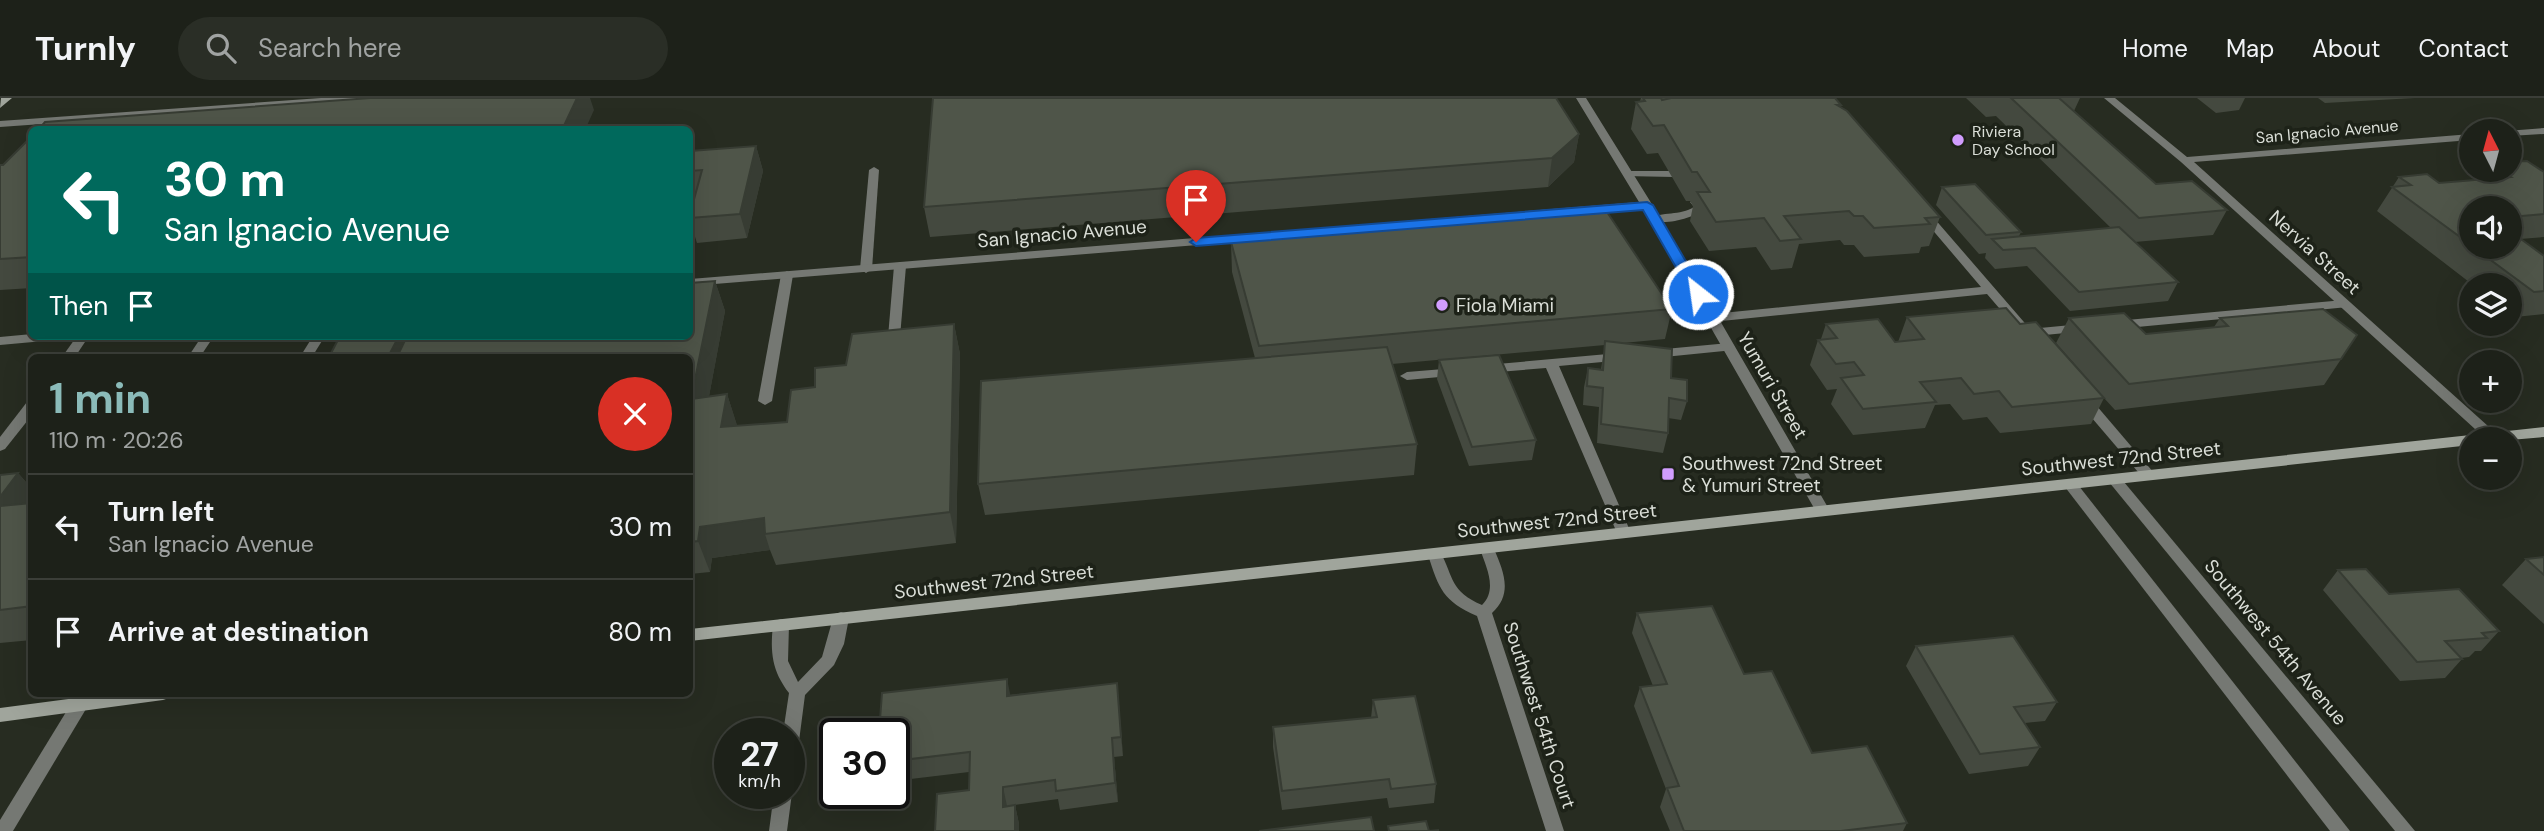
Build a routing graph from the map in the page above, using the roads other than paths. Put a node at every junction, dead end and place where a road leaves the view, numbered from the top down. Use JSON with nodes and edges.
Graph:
{"nodes":[{"id":1,"x":7,"y":98,"type":"edge"},
{"id":2,"x":363,"y":98,"type":"edge"},
{"id":3,"x":1581,"y":98,"type":"edge"},
{"id":4,"x":2109,"y":98,"type":"edge"},
{"id":5,"x":0,"y":105,"type":"edge"},
{"id":6,"x":0,"y":124,"type":"edge"},
{"id":7,"x":2544,"y":131,"type":"edge"},
{"id":8,"x":2522,"y":133,"type":"edge"},
{"id":9,"x":2459,"y":138,"type":"edge"},
{"id":10,"x":2185,"y":160,"type":"junction"},
{"id":11,"x":874,"y":170,"type":"dead end"},
{"id":12,"x":1628,"y":174,"type":"junction"},
{"id":13,"x":1917,"y":204,"type":"edge"},
{"id":14,"x":1647,"y":205,"type":"junction"},
{"id":15,"x":1655,"y":219,"type":"junction"},
{"id":16,"x":900,"y":266,"type":"junction"},
{"id":17,"x":866,"y":269,"type":"junction"},
{"id":18,"x":787,"y":275,"type":"junction"},
{"id":19,"x":693,"y":284,"type":"edge"},
{"id":20,"x":1991,"y":290,"type":"junction"},
{"id":21,"x":2344,"y":303,"type":"junction"},
{"id":22,"x":1712,"y":318,"type":"junction"},
{"id":23,"x":28,"y":338,"type":"edge"},
{"id":24,"x":0,"y":341,"type":"edge"},
{"id":25,"x":1729,"y":347,"type":"junction"},
{"id":26,"x":892,"y":354,"type":"edge"},
{"id":27,"x":1551,"y":363,"type":"junction"},
{"id":28,"x":1407,"y":376,"type":"dead end"},
{"id":29,"x":2078,"y":392,"type":"edge"},
{"id":30,"x":765,"y":401,"type":"dead end"},
{"id":31,"x":28,"y":410,"type":"edge"},
{"id":32,"x":2473,"y":427,"type":"edge"},
{"id":33,"x":2544,"y":432,"type":"edge"},
{"id":34,"x":2522,"y":435,"type":"edge"},
{"id":35,"x":2459,"y":441,"type":"edge"},
{"id":36,"x":0,"y":446,"type":"edge"},
{"id":37,"x":2149,"y":476,"type":"junction"},
{"id":38,"x":2114,"y":479,"type":"junction"},
{"id":39,"x":2070,"y":484,"type":"junction"},
{"id":40,"x":1823,"y":511,"type":"junction"},
{"id":41,"x":1623,"y":533,"type":"junction"},
{"id":42,"x":1487,"y":548,"type":"junction"},
{"id":43,"x":1435,"y":555,"type":"junction"},
{"id":44,"x":1484,"y":612,"type":"junction"},
{"id":45,"x":841,"y":618,"type":"junction"},
{"id":46,"x":781,"y":625,"type":"junction"},
{"id":47,"x":693,"y":635,"type":"edge"},
{"id":48,"x":797,"y":692,"type":"junction"},
{"id":49,"x":133,"y":697,"type":"edge"},
{"id":50,"x":80,"y":704,"type":"junction"},
{"id":51,"x":0,"y":715,"type":"edge"},
{"id":52,"x":793,"y":718,"type":"edge"},
{"id":53,"x":781,"y":809,"type":"edge"},
{"id":54,"x":3,"y":831,"type":"edge"},
{"id":55,"x":778,"y":831,"type":"edge"},
{"id":56,"x":1555,"y":831,"type":"edge"},
{"id":57,"x":2341,"y":831,"type":"edge"},
{"id":58,"x":2406,"y":831,"type":"edge"}],
"edges":[{"from":1,"to":5,"type":"main road"},
{"from":2,"to":6,"type":"street"},
{"from":3,"to":12,"type":"street","name":"Yumuri Street"},
{"from":4,"to":10,"type":"street","name":"Nervia Street"},
{"from":7,"to":8,"type":"street"},
{"from":9,"to":10,"type":"street","name":"San Ignacio Avenue"},
{"from":10,"to":21,"type":"street","name":"Nervia Street"},
{"from":11,"to":17,"type":"street"},
{"from":12,"to":14,"type":"street","name":"Yumuri Street"},
{"from":12,"to":15,"type":"street"},
{"from":13,"to":20,"type":"street"},
{"from":14,"to":15,"type":"street","name":"Yumuri Street"},
{"from":14,"to":16,"type":"street","name":"San Ignacio Avenue"},
{"from":15,"to":22,"type":"street","name":"Yumuri Street"},
{"from":16,"to":17,"type":"street","name":"San Ignacio Avenue"},
{"from":16,"to":26,"type":"street"},
{"from":17,"to":18,"type":"street","name":"San Ignacio Avenue"},
{"from":18,"to":19,"type":"street","name":"San Ignacio Avenue"},
{"from":18,"to":30,"type":"street"},
{"from":20,"to":21,"type":"street"},
{"from":20,"to":22,"type":"street"},
{"from":21,"to":32,"type":"street","name":"Nervia Street"},
{"from":22,"to":25,"type":"street","name":"Yumuri Street"},
{"from":23,"to":24,"type":"street"},
{"from":25,"to":27,"type":"street"},
{"from":25,"to":40,"type":"street","name":"Yumuri Street"},
{"from":27,"to":28,"type":"street"},
{"from":27,"to":41,"type":"street"},
{"from":29,"to":37,"type":"street"},
{"from":31,"to":36,"type":"street"},
{"from":33,"to":34,"type":"main road"},
{"from":35,"to":37,"type":"main road","name":"Southwest 72nd Street"},
{"from":37,"to":38,"type":"main road","name":"Southwest 72nd Street"},
{"from":38,"to":39,"type":"main road","name":"Southwest 72nd Street"},
{"from":38,"to":58,"type":"street","name":"Southwest 54th Avenue"},
{"from":39,"to":40,"type":"main road","name":"Southwest 72nd Street"},
{"from":39,"to":57,"type":"street"},
{"from":40,"to":41,"type":"main road","name":"Southwest 72nd Street"},
{"from":41,"to":42,"type":"main road","name":"Southwest 72nd Street"},
{"from":42,"to":43,"type":"main road","name":"Southwest 72nd Street"},
{"from":42,"to":44,"type":"street","name":"Southwest 54th Court"},
{"from":43,"to":44,"type":"street","name":"Southwest 54th Court"},
{"from":43,"to":45,"type":"main road","name":"Southwest 72nd Street"},
{"from":44,"to":56,"type":"street","name":"Southwest 54th Court"},
{"from":45,"to":46,"type":"main road","name":"Southwest 72nd Street"},
{"from":45,"to":48,"type":"street"},
{"from":46,"to":47,"type":"main road","name":"Southwest 72nd Street"},
{"from":46,"to":48,"type":"street"},
{"from":48,"to":52,"type":"street"},
{"from":49,"to":50,"type":"main road"},
{"from":50,"to":51,"type":"main road"},
{"from":50,"to":54,"type":"street"},
{"from":53,"to":55,"type":"street"}]}
